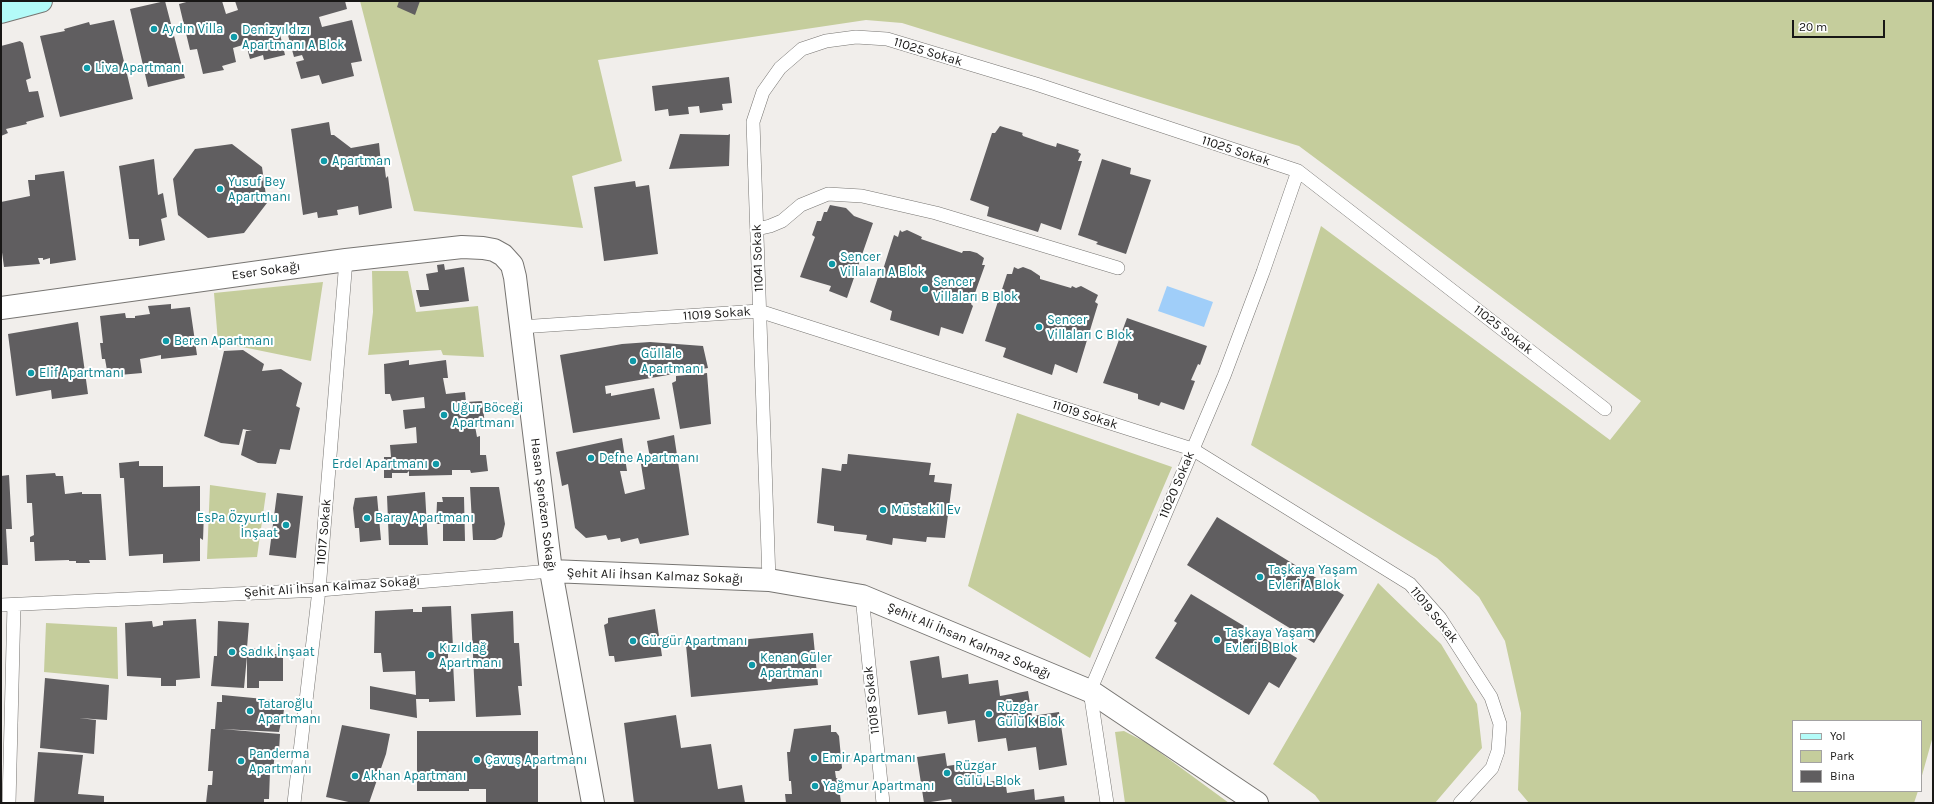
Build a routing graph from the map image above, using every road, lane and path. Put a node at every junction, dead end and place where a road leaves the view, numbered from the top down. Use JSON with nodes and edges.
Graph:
{"nodes":[{"id":1,"x":41,"y":1,"type":"edge"},
{"id":2,"x":1,"y":12,"type":"edge"},
{"id":3,"x":802,"y":49,"type":"joint"},
{"id":4,"x":1298,"y":171,"type":"junction"},
{"id":5,"x":757,"y":229,"type":"junction"},
{"id":6,"x":346,"y":260,"type":"junction"},
{"id":7,"x":1118,"y":268,"type":"dead end"},
{"id":8,"x":515,"y":277,"type":"joint"},
{"id":9,"x":1,"y":308,"type":"edge"},
{"id":10,"x":760,"y":311,"type":"junction"},
{"id":11,"x":520,"y":327,"type":"junction"},
{"id":12,"x":1605,"y":409,"type":"dead end"},
{"id":13,"x":1192,"y":449,"type":"junction"},
{"id":14,"x":551,"y":571,"type":"junction"},
{"id":15,"x":768,"y":580,"type":"junction"},
{"id":16,"x":319,"y":590,"type":"junction"},
{"id":17,"x":862,"y":596,"type":"junction"},
{"id":18,"x":7,"y":605,"type":"edge"},
{"id":19,"x":1090,"y":691,"type":"junction"},
{"id":20,"x":9,"y":803,"type":"edge"},
{"id":21,"x":294,"y":803,"type":"edge"},
{"id":22,"x":593,"y":803,"type":"edge"},
{"id":23,"x":883,"y":803,"type":"edge"},
{"id":24,"x":1107,"y":803,"type":"edge"},
{"id":25,"x":1257,"y":803,"type":"edge"},
{"id":26,"x":1460,"y":803,"type":"edge"}],
"edges":[{"from":1,"to":2,"type":"street"},
{"from":3,"to":4,"type":"lane","name":"11025 Sokak"},
{"from":3,"to":5,"type":"lane","name":"11041 Sokak"},
{"from":4,"to":12,"type":"lane","name":"11025 Sokak"},
{"from":4,"to":13,"type":"lane","name":"11020 Sokak"},
{"from":5,"to":7,"type":"lane"},
{"from":5,"to":10,"type":"lane","name":"11041 Sokak"},
{"from":6,"to":8,"type":"street","name":"Eser Sokağı"},
{"from":6,"to":9,"type":"street","name":"Eser Sokağı"},
{"from":6,"to":16,"type":"lane","name":"11017 Sokak"},
{"from":8,"to":11,"type":"street","name":"Hasan Şenözen Sokağı"},
{"from":10,"to":11,"type":"lane","name":"11019 Sokak"},
{"from":10,"to":13,"type":"lane","name":"11019 Sokak"},
{"from":10,"to":15,"type":"lane","name":"11041 Sokak"},
{"from":11,"to":14,"type":"street","name":"Hasan Şenözen Sokağı"},
{"from":13,"to":19,"type":"lane","name":"11020 Sokak"},
{"from":13,"to":26,"type":"lane","name":"11019 Sokak"},
{"from":14,"to":15,"type":"street","name":"Şehit Ali İhsan Kalmaz Sokağı"},
{"from":14,"to":16,"type":"lane","name":"Şehit Ali İhsan Kalmaz Sokağı"},
{"from":14,"to":22,"type":"street","name":"Hasan Şenözen Sokağı"},
{"from":15,"to":17,"type":"street","name":"Şehit Ali İhsan Kalmaz Sokağı"},
{"from":16,"to":18,"type":"lane","name":"Şehit Ali İhsan Kalmaz Sokağı"},
{"from":16,"to":21,"type":"lane","name":"11017 Sokak"},
{"from":17,"to":19,"type":"street","name":"Şehit Ali İhsan Kalmaz Sokağı"},
{"from":17,"to":23,"type":"lane","name":"11018 Sokak"},
{"from":18,"to":20,"type":"lane"},
{"from":19,"to":24,"type":"lane"},
{"from":19,"to":25,"type":"street","name":"Şehit Ali İhsan Kalmaz Sokağı"}]}
